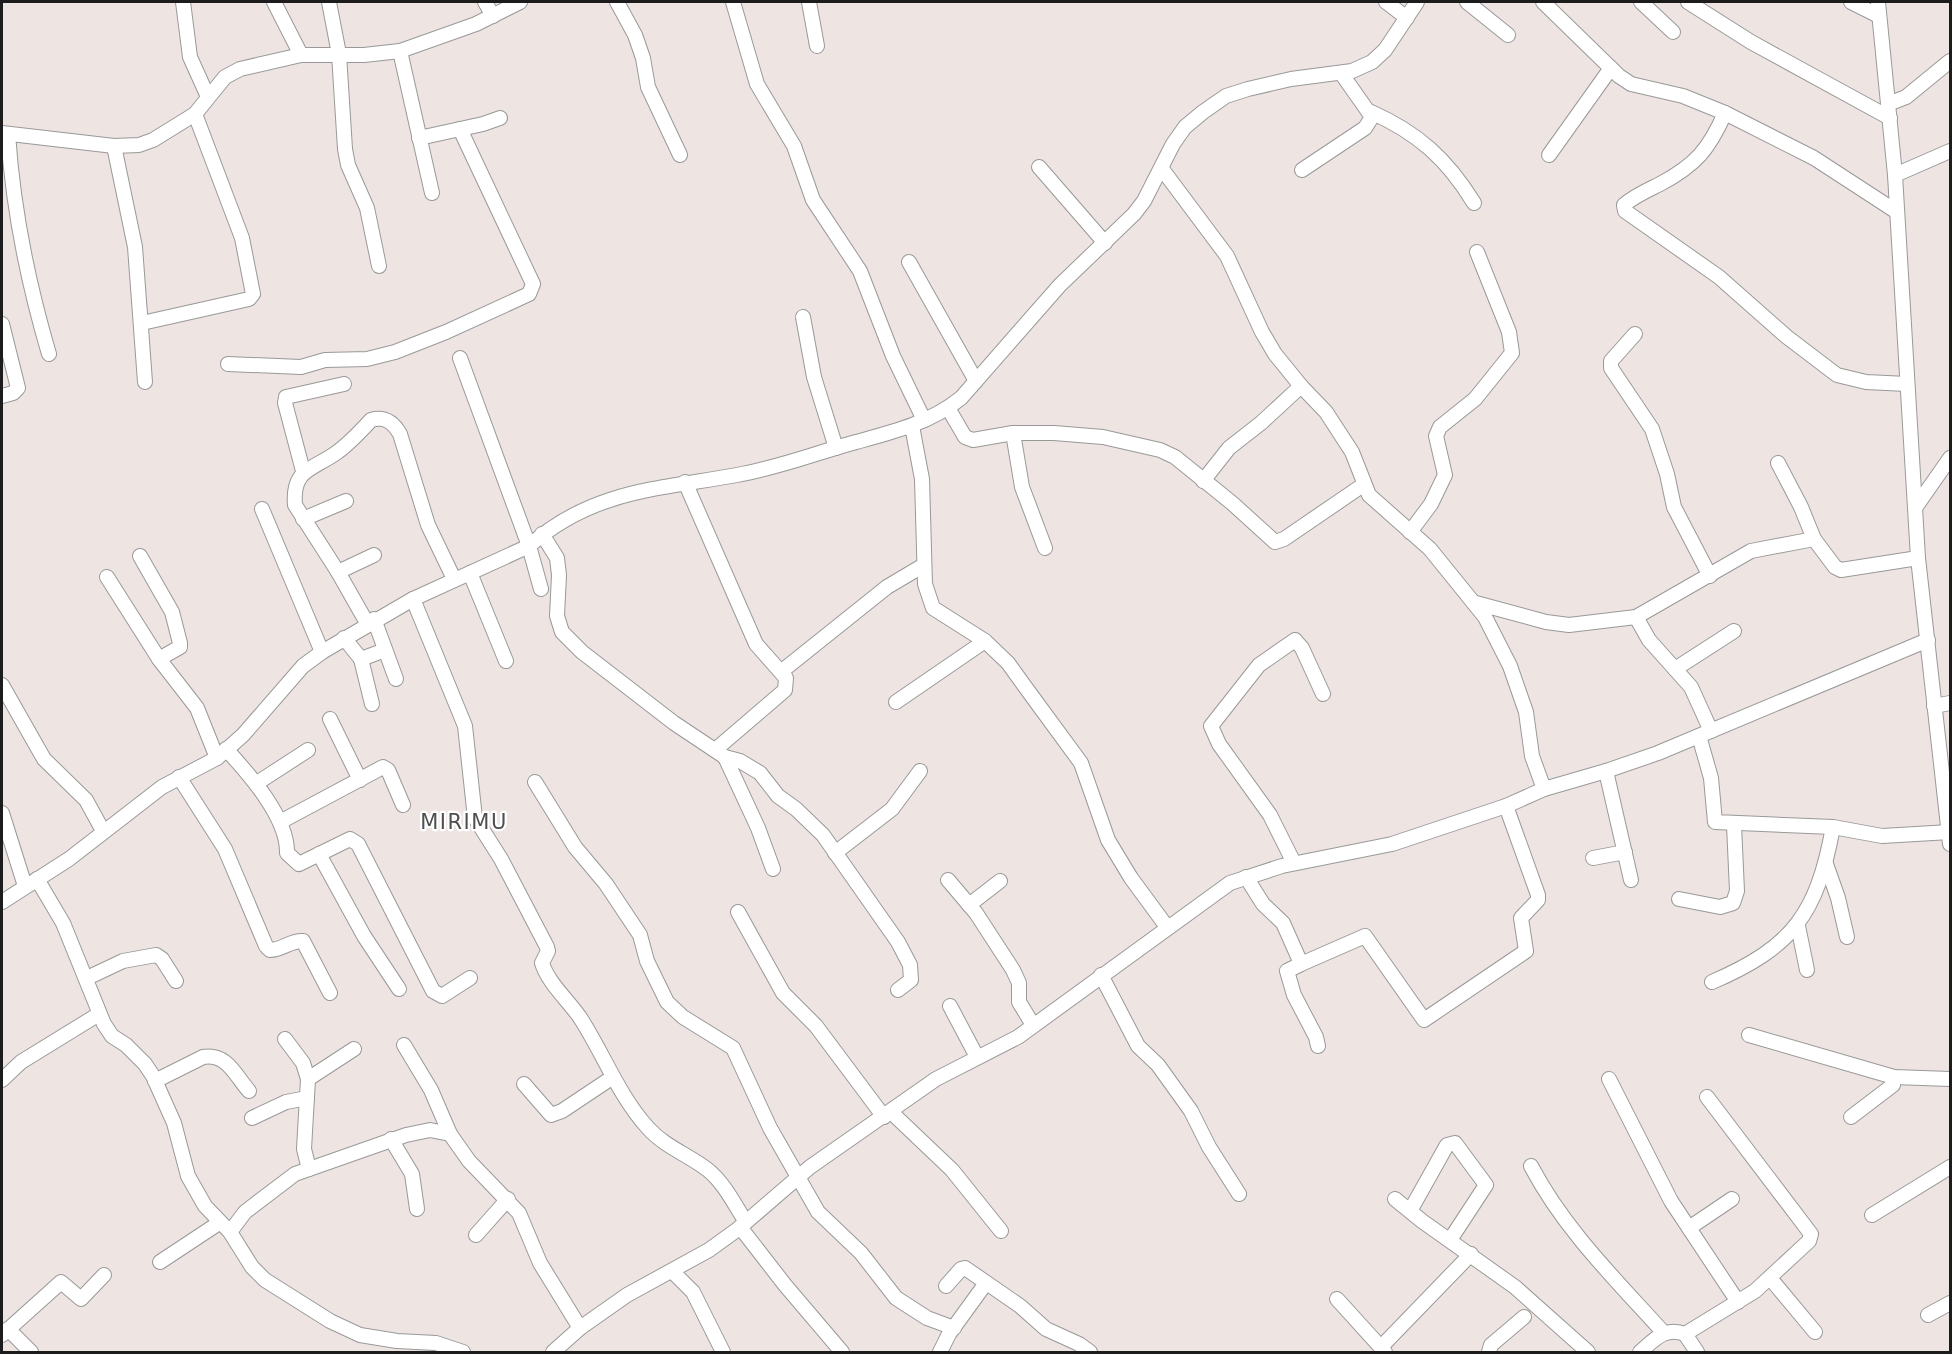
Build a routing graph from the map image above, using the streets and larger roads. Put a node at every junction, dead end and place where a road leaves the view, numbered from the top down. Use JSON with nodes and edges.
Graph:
{"nodes":[{"id":1,"x":183,"y":2,"type":"edge"},
{"id":2,"x":274,"y":2,"type":"edge"},
{"id":3,"x":328,"y":2,"type":"edge"},
{"id":4,"x":486,"y":2,"type":"edge"},
{"id":5,"x":520,"y":2,"type":"edge"},
{"id":6,"x":617,"y":2,"type":"edge"},
{"id":7,"x":733,"y":2,"type":"edge"},
{"id":8,"x":809,"y":2,"type":"edge"},
{"id":9,"x":1386,"y":2,"type":"edge"},
{"id":10,"x":1417,"y":2,"type":"edge"},
{"id":11,"x":1467,"y":2,"type":"edge"},
{"id":12,"x":1543,"y":2,"type":"edge"},
{"id":13,"x":1688,"y":2,"type":"edge"},
{"id":14,"x":1851,"y":2,"type":"edge"},
{"id":15,"x":1878,"y":2,"type":"edge"},
{"id":16,"x":1646,"y":3,"type":"edge"},
{"id":17,"x":493,"y":16,"type":"junction"},
{"id":18,"x":1879,"y":16,"type":"junction"},
{"id":19,"x":1407,"y":18,"type":"junction"},
{"id":20,"x":1673,"y":32,"type":"dead end"},
{"id":21,"x":1508,"y":34,"type":"dead end"},
{"id":22,"x":817,"y":46,"type":"dead end"},
{"id":23,"x":400,"y":51,"type":"junction"},
{"id":24,"x":339,"y":54,"type":"junction"},
{"id":25,"x":301,"y":55,"type":"junction"},
{"id":26,"x":1950,"y":61,"type":"edge"},
{"id":27,"x":1611,"y":68,"type":"junction"},
{"id":28,"x":1341,"y":73,"type":"junction"},
{"id":29,"x":208,"y":97,"type":"junction"},
{"id":30,"x":1889,"y":111,"type":"junction"},
{"id":31,"x":1371,"y":112,"type":"junction"},
{"id":32,"x":1725,"y":113,"type":"junction"},
{"id":33,"x":195,"y":114,"type":"junction"},
{"id":34,"x":500,"y":118,"type":"dead end"},
{"id":35,"x":460,"y":129,"type":"junction"},
{"id":36,"x":5,"y":134,"type":"edge"},
{"id":37,"x":419,"y":138,"type":"junction"},
{"id":38,"x":114,"y":146,"type":"junction"},
{"id":39,"x":1950,"y":151,"type":"edge"},
{"id":40,"x":680,"y":155,"type":"dead end"},
{"id":41,"x":1549,"y":155,"type":"dead end"},
{"id":42,"x":1039,"y":167,"type":"dead end"},
{"id":43,"x":1162,"y":169,"type":"junction"},
{"id":44,"x":1302,"y":170,"type":"dead end"},
{"id":45,"x":1895,"y":175,"type":"junction"},
{"id":46,"x":432,"y":193,"type":"dead end"},
{"id":47,"x":1474,"y":203,"type":"dead end"},
{"id":48,"x":1897,"y":212,"type":"junction"},
{"id":49,"x":1105,"y":243,"type":"junction"},
{"id":50,"x":1476,"y":252,"type":"dead end"},
{"id":51,"x":909,"y":262,"type":"dead end"},
{"id":52,"x":379,"y":266,"type":"dead end"},
{"id":53,"x":803,"y":316,"type":"dead end"},
{"id":54,"x":142,"y":323,"type":"junction"},
{"id":55,"x":2,"y":324,"type":"edge"},
{"id":56,"x":1635,"y":333,"type":"dead end"},
{"id":57,"x":49,"y":354,"type":"dead end"},
{"id":58,"x":460,"y":358,"type":"dead end"},
{"id":59,"x":228,"y":364,"type":"dead end"},
{"id":60,"x":976,"y":381,"type":"junction"},
{"id":61,"x":145,"y":382,"type":"dead end"},
{"id":62,"x":344,"y":384,"type":"dead end"},
{"id":63,"x":1907,"y":384,"type":"junction"},
{"id":64,"x":1301,"y":386,"type":"junction"},
{"id":65,"x":2,"y":396,"type":"edge"},
{"id":66,"x":948,"y":408,"type":"junction"},
{"id":67,"x":918,"y":423,"type":"junction"},
{"id":68,"x":1013,"y":433,"type":"junction"},
{"id":69,"x":836,"y":448,"type":"junction"},
{"id":70,"x":1950,"y":461,"type":"edge"},
{"id":71,"x":1778,"y":463,"type":"dead end"},
{"id":72,"x":303,"y":471,"type":"junction"},
{"id":73,"x":1203,"y":481,"type":"junction"},
{"id":74,"x":685,"y":482,"type":"junction"},
{"id":75,"x":1363,"y":485,"type":"junction"},
{"id":76,"x":346,"y":501,"type":"dead end"},
{"id":77,"x":1916,"y":508,"type":"junction"},
{"id":78,"x":262,"y":509,"type":"dead end"},
{"id":79,"x":303,"y":519,"type":"junction"},
{"id":80,"x":1410,"y":532,"type":"junction"},
{"id":81,"x":542,"y":534,"type":"junction"},
{"id":82,"x":1814,"y":539,"type":"junction"},
{"id":83,"x":529,"y":546,"type":"junction"},
{"id":84,"x":1045,"y":548,"type":"dead end"},
{"id":85,"x":374,"y":555,"type":"dead end"},
{"id":86,"x":140,"y":556,"type":"dead end"},
{"id":87,"x":1918,"y":558,"type":"junction"},
{"id":88,"x":924,"y":565,"type":"junction"},
{"id":89,"x":338,"y":572,"type":"junction"},
{"id":90,"x":470,"y":573,"type":"junction"},
{"id":91,"x":1710,"y":576,"type":"junction"},
{"id":92,"x":107,"y":577,"type":"dead end"},
{"id":93,"x":454,"y":579,"type":"junction"},
{"id":94,"x":541,"y":589,"type":"dead end"},
{"id":95,"x":413,"y":599,"type":"junction"},
{"id":96,"x":1476,"y":603,"type":"junction"},
{"id":97,"x":1636,"y":617,"type":"junction"},
{"id":98,"x":371,"y":621,"type":"junction"},
{"id":99,"x":1734,"y":631,"type":"dead end"},
{"id":100,"x":344,"y":638,"type":"junction"},
{"id":101,"x":1928,"y":640,"type":"junction"},
{"id":102,"x":985,"y":641,"type":"junction"},
{"id":103,"x":385,"y":650,"type":"junction"},
{"id":104,"x":322,"y":652,"type":"junction"},
{"id":105,"x":159,"y":659,"type":"junction"},
{"id":106,"x":361,"y":659,"type":"junction"},
{"id":107,"x":506,"y":661,"type":"dead end"},
{"id":108,"x":1675,"y":669,"type":"junction"},
{"id":109,"x":782,"y":671,"type":"junction"},
{"id":110,"x":396,"y":679,"type":"dead end"},
{"id":111,"x":2,"y":685,"type":"edge"},
{"id":112,"x":1323,"y":694,"type":"dead end"},
{"id":113,"x":896,"y":702,"type":"dead end"},
{"id":114,"x":1950,"y":703,"type":"edge"},
{"id":115,"x":372,"y":704,"type":"dead end"},
{"id":116,"x":1934,"y":706,"type":"junction"},
{"id":117,"x":330,"y":719,"type":"dead end"},
{"id":118,"x":1705,"y":734,"type":"junction"},
{"id":119,"x":308,"y":750,"type":"dead end"},
{"id":120,"x":222,"y":754,"type":"junction"},
{"id":121,"x":720,"y":754,"type":"junction"},
{"id":122,"x":920,"y":771,"type":"dead end"},
{"id":123,"x":1606,"y":771,"type":"junction"},
{"id":124,"x":179,"y":777,"type":"junction"},
{"id":125,"x":360,"y":780,"type":"junction"},
{"id":126,"x":535,"y":782,"type":"dead end"},
{"id":127,"x":257,"y":783,"type":"junction"},
{"id":128,"x":1544,"y":789,"type":"junction"},
{"id":129,"x":1948,"y":798,"type":"edge"},
{"id":130,"x":403,"y":805,"type":"dead end"},
{"id":131,"x":1506,"y":806,"type":"junction"},
{"id":132,"x":2,"y":813,"type":"edge"},
{"id":133,"x":280,"y":822,"type":"junction"},
{"id":134,"x":1734,"y":825,"type":"junction"},
{"id":135,"x":1833,"y":827,"type":"junction"},
{"id":136,"x":103,"y":831,"type":"junction"},
{"id":137,"x":1950,"y":839,"type":"edge"},
{"id":138,"x":1625,"y":852,"type":"junction"},
{"id":139,"x":835,"y":853,"type":"junction"},
{"id":140,"x":319,"y":854,"type":"junction"},
{"id":141,"x":1593,"y":858,"type":"dead end"},
{"id":142,"x":1294,"y":863,"type":"junction"},
{"id":143,"x":1826,"y":864,"type":"junction"},
{"id":144,"x":773,"y":869,"type":"dead end"},
{"id":145,"x":1246,"y":877,"type":"junction"},
{"id":146,"x":948,"y":880,"type":"dead end"},
{"id":147,"x":1631,"y":880,"type":"dead end"},
{"id":148,"x":1000,"y":881,"type":"dead end"},
{"id":149,"x":31,"y":882,"type":"junction"},
{"id":150,"x":1678,"y":899,"type":"dead end"},
{"id":151,"x":2,"y":902,"type":"edge"},
{"id":152,"x":969,"y":905,"type":"junction"},
{"id":153,"x":738,"y":912,"type":"dead end"},
{"id":154,"x":1798,"y":926,"type":"junction"},
{"id":155,"x":1167,"y":927,"type":"junction"},
{"id":156,"x":1847,"y":938,"type":"dead end"},
{"id":157,"x":1301,"y":964,"type":"junction"},
{"id":158,"x":1807,"y":970,"type":"dead end"},
{"id":159,"x":1101,"y":975,"type":"junction"},
{"id":160,"x":87,"y":978,"type":"junction"},
{"id":161,"x":471,"y":978,"type":"dead end"},
{"id":162,"x":176,"y":981,"type":"dead end"},
{"id":163,"x":1712,"y":982,"type":"dead end"},
{"id":164,"x":399,"y":989,"type":"dead end"},
{"id":165,"x":898,"y":990,"type":"dead end"},
{"id":166,"x":330,"y":993,"type":"dead end"},
{"id":167,"x":950,"y":1006,"type":"dead end"},
{"id":168,"x":99,"y":1014,"type":"junction"},
{"id":169,"x":1033,"y":1025,"type":"junction"},
{"id":170,"x":1749,"y":1035,"type":"dead end"},
{"id":171,"x":285,"y":1039,"type":"dead end"},
{"id":172,"x":404,"y":1045,"type":"dead end"},
{"id":173,"x":1318,"y":1046,"type":"dead end"},
{"id":174,"x":354,"y":1049,"type":"dead end"},
{"id":175,"x":976,"y":1058,"type":"junction"},
{"id":176,"x":613,"y":1077,"type":"junction"},
{"id":177,"x":1894,"y":1077,"type":"junction"},
{"id":178,"x":308,"y":1079,"type":"junction"},
{"id":179,"x":1609,"y":1079,"type":"dead end"},
{"id":180,"x":1950,"y":1079,"type":"edge"},
{"id":181,"x":2,"y":1080,"type":"edge"},
{"id":182,"x":155,"y":1081,"type":"junction"},
{"id":183,"x":524,"y":1084,"type":"dead end"},
{"id":184,"x":249,"y":1091,"type":"dead end"},
{"id":185,"x":1707,"y":1097,"type":"dead end"},
{"id":186,"x":307,"y":1098,"type":"junction"},
{"id":187,"x":888,"y":1114,"type":"junction"},
{"id":188,"x":1851,"y":1117,"type":"dead end"},
{"id":189,"x":252,"y":1118,"type":"dead end"},
{"id":190,"x":450,"y":1134,"type":"junction"},
{"id":191,"x":391,"y":1139,"type":"junction"},
{"id":192,"x":1531,"y":1166,"type":"dead end"},
{"id":193,"x":1950,"y":1167,"type":"edge"},
{"id":194,"x":309,"y":1168,"type":"junction"},
{"id":195,"x":798,"y":1176,"type":"junction"},
{"id":196,"x":1239,"y":1194,"type":"dead end"},
{"id":197,"x":508,"y":1199,"type":"junction"},
{"id":198,"x":1395,"y":1199,"type":"dead end"},
{"id":199,"x":1732,"y":1199,"type":"dead end"},
{"id":200,"x":417,"y":1209,"type":"dead end"},
{"id":201,"x":1410,"y":1211,"type":"junction"},
{"id":202,"x":1872,"y":1215,"type":"dead end"},
{"id":203,"x":743,"y":1224,"type":"junction"},
{"id":204,"x":225,"y":1228,"type":"junction"},
{"id":205,"x":1689,"y":1228,"type":"junction"},
{"id":206,"x":1001,"y":1231,"type":"dead end"},
{"id":207,"x":476,"y":1235,"type":"dead end"},
{"id":208,"x":1450,"y":1240,"type":"junction"},
{"id":209,"x":1471,"y":1254,"type":"junction"},
{"id":210,"x":160,"y":1262,"type":"dead end"},
{"id":211,"x":672,"y":1271,"type":"junction"},
{"id":212,"x":104,"y":1275,"type":"dead end"},
{"id":213,"x":1770,"y":1278,"type":"junction"},
{"id":214,"x":986,"y":1283,"type":"junction"},
{"id":215,"x":946,"y":1286,"type":"dead end"},
{"id":216,"x":1337,"y":1299,"type":"dead end"},
{"id":217,"x":1738,"y":1302,"type":"junction"},
{"id":218,"x":1950,"y":1304,"type":"edge"},
{"id":219,"x":1928,"y":1315,"type":"dead end"},
{"id":220,"x":1524,"y":1317,"type":"dead end"},
{"id":221,"x":580,"y":1328,"type":"junction"},
{"id":222,"x":954,"y":1328,"type":"junction"},
{"id":223,"x":5,"y":1332,"type":"edge"},
{"id":224,"x":1663,"y":1332,"type":"junction"},
{"id":225,"x":1815,"y":1332,"type":"dead end"},
{"id":226,"x":1685,"y":1334,"type":"junction"},
{"id":227,"x":1383,"y":1350,"type":"edge"},
{"id":228,"x":31,"y":1353,"type":"edge"},
{"id":229,"x":463,"y":1353,"type":"edge"},
{"id":230,"x":553,"y":1353,"type":"edge"},
{"id":231,"x":723,"y":1353,"type":"edge"},
{"id":232,"x":842,"y":1353,"type":"edge"},
{"id":233,"x":940,"y":1353,"type":"edge"},
{"id":234,"x":1090,"y":1353,"type":"edge"},
{"id":235,"x":1489,"y":1353,"type":"edge"},
{"id":236,"x":1588,"y":1353,"type":"edge"},
{"id":237,"x":1640,"y":1353,"type":"edge"},
{"id":238,"x":1697,"y":1353,"type":"edge"}],
"edges":[{"from":1,"to":29,"type":"street"},
{"from":2,"to":25,"type":"street"},
{"from":3,"to":24,"type":"street"},
{"from":4,"to":17,"type":"street"},
{"from":5,"to":17,"type":"street"},
{"from":6,"to":40,"type":"street"},
{"from":7,"to":67,"type":"street"},
{"from":8,"to":22,"type":"street"},
{"from":9,"to":19,"type":"street"},
{"from":10,"to":19,"type":"street"},
{"from":11,"to":21,"type":"street"},
{"from":12,"to":27,"type":"street"},
{"from":13,"to":30,"type":"street"},
{"from":14,"to":18,"type":"street"},
{"from":15,"to":18,"type":"street"},
{"from":16,"to":20,"type":"street"},
{"from":17,"to":23,"type":"street"},
{"from":18,"to":30,"type":"street"},
{"from":19,"to":28,"type":"street"},
{"from":23,"to":24,"type":"street"},
{"from":23,"to":37,"type":"street"},
{"from":24,"to":25,"type":"street"},
{"from":24,"to":52,"type":"street"},
{"from":25,"to":29,"type":"street"},
{"from":26,"to":30,"type":"street"},
{"from":27,"to":32,"type":"street"},
{"from":27,"to":41,"type":"street"},
{"from":28,"to":31,"type":"street"},
{"from":28,"to":43,"type":"street"},
{"from":29,"to":33,"type":"street"},
{"from":30,"to":45,"type":"street"},
{"from":31,"to":44,"type":"street"},
{"from":31,"to":47,"type":"street"},
{"from":32,"to":48,"type":"street"},
{"from":32,"to":63,"type":"street"},
{"from":33,"to":38,"type":"street"},
{"from":33,"to":54,"type":"street"},
{"from":34,"to":35,"type":"street"},
{"from":35,"to":37,"type":"street"},
{"from":35,"to":59,"type":"street"},
{"from":36,"to":38,"type":"street"},
{"from":36,"to":57,"type":"street"},
{"from":37,"to":46,"type":"street"},
{"from":38,"to":54,"type":"street"},
{"from":39,"to":45,"type":"street"},
{"from":42,"to":49,"type":"street"},
{"from":43,"to":49,"type":"street"},
{"from":43,"to":64,"type":"street"},
{"from":45,"to":48,"type":"street"},
{"from":48,"to":63,"type":"street"},
{"from":49,"to":60,"type":"street"},
{"from":50,"to":80,"type":"street"},
{"from":51,"to":60,"type":"street"},
{"from":53,"to":69,"type":"street"},
{"from":54,"to":61,"type":"street"},
{"from":55,"to":65,"type":"street"},
{"from":56,"to":91,"type":"street"},
{"from":58,"to":83,"type":"street"},
{"from":60,"to":66,"type":"street"},
{"from":62,"to":72,"type":"street"},
{"from":63,"to":77,"type":"street"},
{"from":64,"to":73,"type":"street"},
{"from":64,"to":75,"type":"street"},
{"from":66,"to":67,"type":"street"},
{"from":66,"to":68,"type":"street"},
{"from":67,"to":69,"type":"street"},
{"from":67,"to":88,"type":"street"},
{"from":68,"to":73,"type":"street"},
{"from":68,"to":84,"type":"street"},
{"from":69,"to":74,"type":"street"},
{"from":70,"to":77,"type":"street"},
{"from":71,"to":82,"type":"street"},
{"from":72,"to":79,"type":"street"},
{"from":72,"to":93,"type":"street"},
{"from":73,"to":75,"type":"street"},
{"from":74,"to":81,"type":"street"},
{"from":74,"to":109,"type":"street"},
{"from":75,"to":80,"type":"street"},
{"from":76,"to":79,"type":"street"},
{"from":77,"to":87,"type":"street"},
{"from":78,"to":104,"type":"street"},
{"from":79,"to":89,"type":"street"},
{"from":80,"to":96,"type":"street"},
{"from":81,"to":83,"type":"street"},
{"from":81,"to":121,"type":"street"},
{"from":82,"to":87,"type":"street"},
{"from":82,"to":91,"type":"street"},
{"from":83,"to":90,"type":"street"},
{"from":83,"to":94,"type":"street"},
{"from":85,"to":89,"type":"street"},
{"from":86,"to":105,"type":"street"},
{"from":87,"to":101,"type":"street"},
{"from":88,"to":102,"type":"street"},
{"from":88,"to":109,"type":"street"},
{"from":89,"to":98,"type":"street"},
{"from":90,"to":93,"type":"street"},
{"from":90,"to":107,"type":"street"},
{"from":91,"to":97,"type":"street"},
{"from":92,"to":105,"type":"street"},
{"from":93,"to":95,"type":"street"},
{"from":95,"to":98,"type":"street"},
{"from":95,"to":176,"type":"street"},
{"from":96,"to":97,"type":"street"},
{"from":96,"to":128,"type":"street"},
{"from":97,"to":108,"type":"street"},
{"from":98,"to":100,"type":"street"},
{"from":98,"to":103,"type":"street"},
{"from":99,"to":108,"type":"street"},
{"from":100,"to":104,"type":"street"},
{"from":100,"to":106,"type":"street"},
{"from":101,"to":116,"type":"street"},
{"from":101,"to":118,"type":"street"},
{"from":102,"to":113,"type":"street"},
{"from":102,"to":155,"type":"street"},
{"from":103,"to":106,"type":"street"},
{"from":103,"to":110,"type":"street"},
{"from":104,"to":120,"type":"street"},
{"from":105,"to":120,"type":"street"},
{"from":106,"to":115,"type":"street"},
{"from":108,"to":118,"type":"street"},
{"from":109,"to":121,"type":"street"},
{"from":111,"to":136,"type":"street"},
{"from":112,"to":142,"type":"street"},
{"from":114,"to":116,"type":"street"},
{"from":116,"to":129,"type":"street"},
{"from":117,"to":125,"type":"street"},
{"from":118,"to":123,"type":"street"},
{"from":118,"to":134,"type":"street"},
{"from":119,"to":127,"type":"street"},
{"from":120,"to":124,"type":"street"},
{"from":120,"to":127,"type":"street"},
{"from":121,"to":139,"type":"street"},
{"from":121,"to":144,"type":"street"},
{"from":122,"to":139,"type":"street"},
{"from":123,"to":128,"type":"street"},
{"from":123,"to":138,"type":"street"},
{"from":124,"to":136,"type":"street"},
{"from":124,"to":166,"type":"street"},
{"from":125,"to":130,"type":"street"},
{"from":125,"to":133,"type":"street"},
{"from":126,"to":195,"type":"street"},
{"from":127,"to":133,"type":"street"},
{"from":128,"to":131,"type":"street"},
{"from":129,"to":137,"type":"street"},
{"from":131,"to":142,"type":"street"},
{"from":131,"to":157,"type":"street"},
{"from":132,"to":149,"type":"street"},
{"from":133,"to":140,"type":"street"},
{"from":134,"to":135,"type":"street"},
{"from":134,"to":150,"type":"street"},
{"from":135,"to":137,"type":"street"},
{"from":135,"to":143,"type":"street"},
{"from":136,"to":149,"type":"street"},
{"from":138,"to":141,"type":"street"},
{"from":138,"to":147,"type":"street"},
{"from":139,"to":165,"type":"street"},
{"from":140,"to":161,"type":"street"},
{"from":140,"to":164,"type":"street"},
{"from":142,"to":145,"type":"street"},
{"from":143,"to":154,"type":"street"},
{"from":143,"to":156,"type":"street"},
{"from":145,"to":155,"type":"street"},
{"from":145,"to":157,"type":"street"},
{"from":146,"to":152,"type":"street"},
{"from":148,"to":152,"type":"street"},
{"from":149,"to":151,"type":"street"},
{"from":149,"to":160,"type":"street"},
{"from":152,"to":169,"type":"street"},
{"from":153,"to":187,"type":"street"},
{"from":154,"to":158,"type":"street"},
{"from":154,"to":163,"type":"street"},
{"from":155,"to":159,"type":"street"},
{"from":157,"to":173,"type":"street"},
{"from":159,"to":169,"type":"street"},
{"from":159,"to":196,"type":"street"},
{"from":160,"to":162,"type":"street"},
{"from":160,"to":168,"type":"street"},
{"from":167,"to":175,"type":"street"},
{"from":168,"to":181,"type":"street"},
{"from":168,"to":182,"type":"street"},
{"from":169,"to":175,"type":"street"},
{"from":170,"to":177,"type":"street"},
{"from":171,"to":178,"type":"street"},
{"from":172,"to":190,"type":"street"},
{"from":174,"to":178,"type":"street"},
{"from":175,"to":187,"type":"street"},
{"from":176,"to":183,"type":"street"},
{"from":176,"to":203,"type":"street"},
{"from":177,"to":180,"type":"street"},
{"from":177,"to":188,"type":"street"},
{"from":178,"to":186,"type":"street"},
{"from":179,"to":205,"type":"street"},
{"from":182,"to":184,"type":"street"},
{"from":182,"to":204,"type":"street"},
{"from":185,"to":213,"type":"street"},
{"from":186,"to":189,"type":"street"},
{"from":186,"to":194,"type":"street"},
{"from":187,"to":195,"type":"street"},
{"from":187,"to":206,"type":"street"},
{"from":190,"to":191,"type":"street"},
{"from":190,"to":197,"type":"street"},
{"from":191,"to":194,"type":"street"},
{"from":191,"to":200,"type":"street"},
{"from":192,"to":224,"type":"street"},
{"from":193,"to":202,"type":"street"},
{"from":194,"to":204,"type":"street"},
{"from":195,"to":203,"type":"street"},
{"from":195,"to":222,"type":"street"},
{"from":197,"to":207,"type":"street"},
{"from":197,"to":221,"type":"street"},
{"from":198,"to":201,"type":"street"},
{"from":199,"to":205,"type":"street"},
{"from":201,"to":208,"type":"street"},
{"from":201,"to":208,"type":"street"},
{"from":203,"to":211,"type":"street"},
{"from":203,"to":232,"type":"street"},
{"from":204,"to":210,"type":"street"},
{"from":204,"to":229,"type":"street"},
{"from":205,"to":217,"type":"street"},
{"from":208,"to":209,"type":"street"},
{"from":209,"to":227,"type":"street"},
{"from":209,"to":236,"type":"street"},
{"from":211,"to":221,"type":"street"},
{"from":211,"to":231,"type":"street"},
{"from":212,"to":223,"type":"street"},
{"from":213,"to":217,"type":"street"},
{"from":213,"to":225,"type":"street"},
{"from":214,"to":215,"type":"street"},
{"from":214,"to":222,"type":"street"},
{"from":214,"to":234,"type":"street"},
{"from":216,"to":227,"type":"street"},
{"from":217,"to":226,"type":"street"},
{"from":218,"to":219,"type":"street"},
{"from":220,"to":235,"type":"street"},
{"from":221,"to":230,"type":"street"},
{"from":222,"to":233,"type":"street"},
{"from":223,"to":228,"type":"street"},
{"from":224,"to":226,"type":"street"},
{"from":224,"to":237,"type":"street"},
{"from":226,"to":238,"type":"street"}]}
